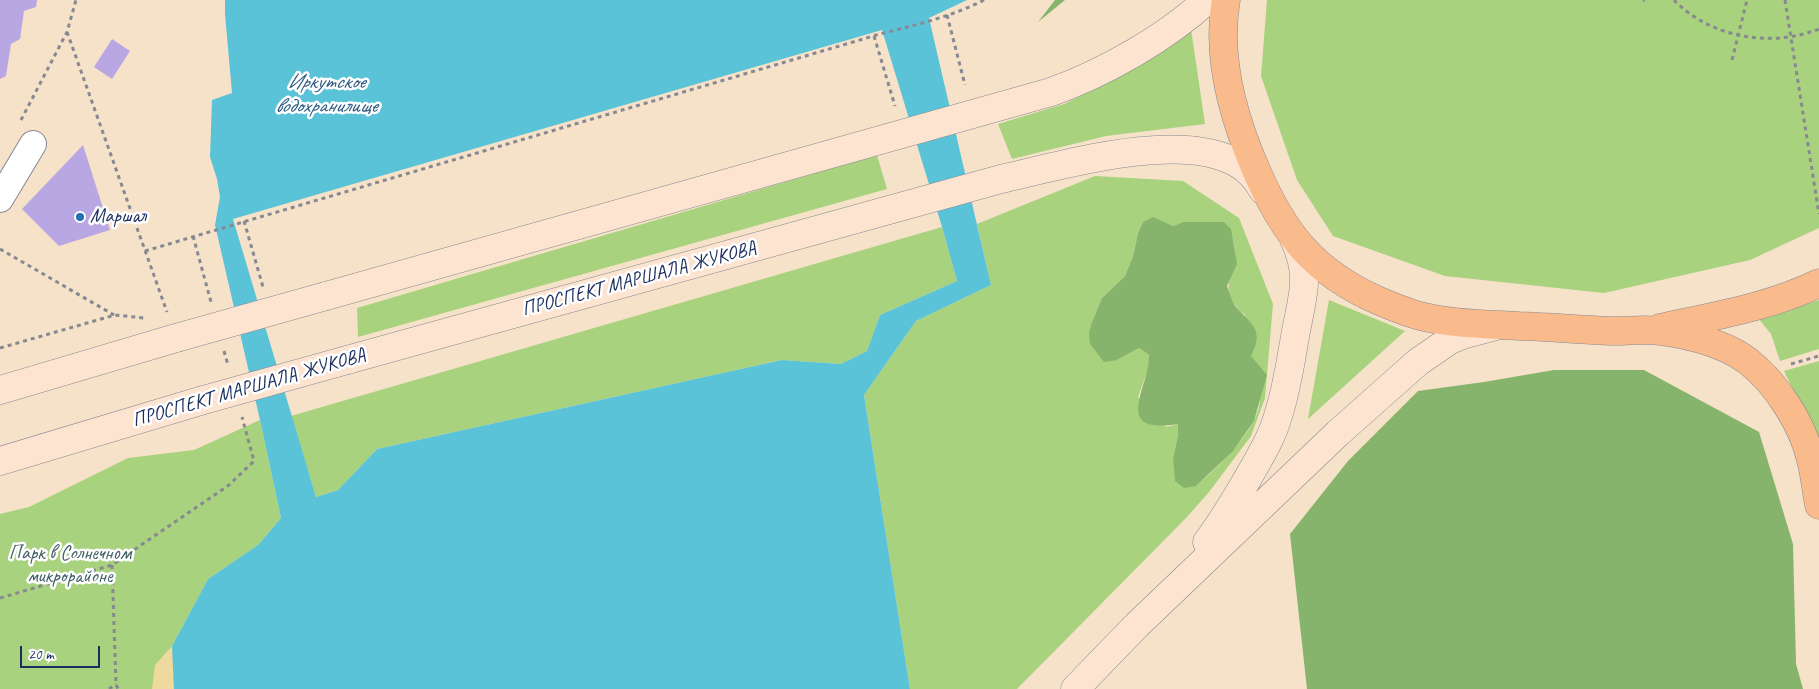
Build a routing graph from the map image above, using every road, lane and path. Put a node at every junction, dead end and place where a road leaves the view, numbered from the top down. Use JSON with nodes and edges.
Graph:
{"nodes":[{"id":1,"x":76,"y":0,"type":"edge"},
{"id":2,"x":984,"y":0,"type":"edge"},
{"id":3,"x":1207,"y":0,"type":"edge"},
{"id":4,"x":1226,"y":0,"type":"edge"},
{"id":5,"x":1674,"y":0,"type":"edge"},
{"id":6,"x":1747,"y":0,"type":"edge"},
{"id":7,"x":1785,"y":0,"type":"edge"},
{"id":8,"x":947,"y":16,"type":"junction"},
{"id":9,"x":1819,"y":29,"type":"edge"},
{"id":10,"x":67,"y":32,"type":"junction"},
{"id":11,"x":1738,"y":35,"type":"junction"},
{"id":12,"x":874,"y":36,"type":"junction"},
{"id":13,"x":1791,"y":37,"type":"junction"},
{"id":14,"x":1732,"y":60,"type":"dead end"},
{"id":15,"x":965,"y":86,"type":"dead end"},
{"id":16,"x":895,"y":106,"type":"dead end"},
{"id":17,"x":26,"y":135,"type":"joint"},
{"id":18,"x":1268,"y":198,"type":"junction"},
{"id":19,"x":0,"y":199,"type":"edge"},
{"id":20,"x":1819,"y":214,"type":"edge"},
{"id":21,"x":244,"y":221,"type":"junction"},
{"id":22,"x":193,"y":236,"type":"junction"},
{"id":23,"x":1294,"y":239,"type":"junction"},
{"id":24,"x":0,"y":249,"type":"edge"},
{"id":25,"x":145,"y":251,"type":"junction"},
{"id":26,"x":1819,"y":283,"type":"edge"},
{"id":27,"x":264,"y":292,"type":"dead end"},
{"id":28,"x":213,"y":311,"type":"dead end"},
{"id":29,"x":115,"y":315,"type":"junction"},
{"id":30,"x":151,"y":318,"type":"dead end"},
{"id":31,"x":1502,"y":324,"type":"junction"},
{"id":32,"x":173,"y":329,"type":"junction"},
{"id":33,"x":1647,"y":330,"type":"junction"},
{"id":34,"x":0,"y":348,"type":"edge"},
{"id":35,"x":224,"y":349,"type":"dead end"},
{"id":36,"x":1819,"y":356,"type":"edge"},
{"id":37,"x":1784,"y":366,"type":"dead end"},
{"id":38,"x":229,"y":368,"type":"dead end"},
{"id":39,"x":0,"y":390,"type":"edge"},
{"id":40,"x":241,"y":414,"type":"dead end"},
{"id":41,"x":0,"y":461,"type":"edge"},
{"id":42,"x":1819,"y":505,"type":"edge"},
{"id":43,"x":112,"y":566,"type":"junction"},
{"id":44,"x":0,"y":598,"type":"edge"},
{"id":45,"x":1138,"y":626,"type":"junction"},
{"id":46,"x":116,"y":684,"type":"junction"},
{"id":47,"x":109,"y":689,"type":"edge"},
{"id":48,"x":118,"y":689,"type":"edge"},
{"id":49,"x":1075,"y":689,"type":"edge"}],
"edges":[{"from":1,"to":10,"type":"path"},
{"from":2,"to":8,"type":"path"},
{"from":3,"to":32,"type":"main road","bridge":true},
{"from":4,"to":18,"type":"main road"},
{"from":5,"to":11,"type":"path"},
{"from":6,"to":11,"type":"path"},
{"from":7,"to":13,"type":"path"},
{"from":8,"to":12,"type":"path"},
{"from":8,"to":15,"type":"path"},
{"from":9,"to":13,"type":"path"},
{"from":10,"to":17,"type":"path"},
{"from":10,"to":25,"type":"path"},
{"from":11,"to":13,"type":"path"},
{"from":11,"to":14,"type":"path"},
{"from":12,"to":16,"type":"path"},
{"from":12,"to":21,"type":"path"},
{"from":13,"to":20,"type":"path"},
{"from":17,"to":19,"type":"street"},
{"from":18,"to":23,"type":"main road"},
{"from":18,"to":41,"type":"main road","name":"ПРОСПЕКТ МАРШАЛА ЖУКОВА","bridge":true},
{"from":21,"to":22,"type":"path"},
{"from":21,"to":27,"type":"path"},
{"from":22,"to":25,"type":"path"},
{"from":22,"to":28,"type":"path"},
{"from":23,"to":31,"type":"main road"},
{"from":23,"to":45,"type":"main road"},
{"from":24,"to":29,"type":"path"},
{"from":25,"to":32,"type":"path"},
{"from":26,"to":33,"type":"main road"},
{"from":29,"to":30,"type":"path"},
{"from":29,"to":34,"type":"path"},
{"from":31,"to":33,"type":"main road"},
{"from":31,"to":45,"type":"main road"},
{"from":32,"to":39,"type":"main road"},
{"from":33,"to":42,"type":"main road"},
{"from":35,"to":38,"type":"path"},
{"from":36,"to":37,"type":"path"},
{"from":40,"to":43,"type":"path"},
{"from":43,"to":44,"type":"path"},
{"from":43,"to":46,"type":"path"},
{"from":45,"to":49,"type":"main road"},
{"from":46,"to":47,"type":"path"},
{"from":46,"to":48,"type":"path"}]}
